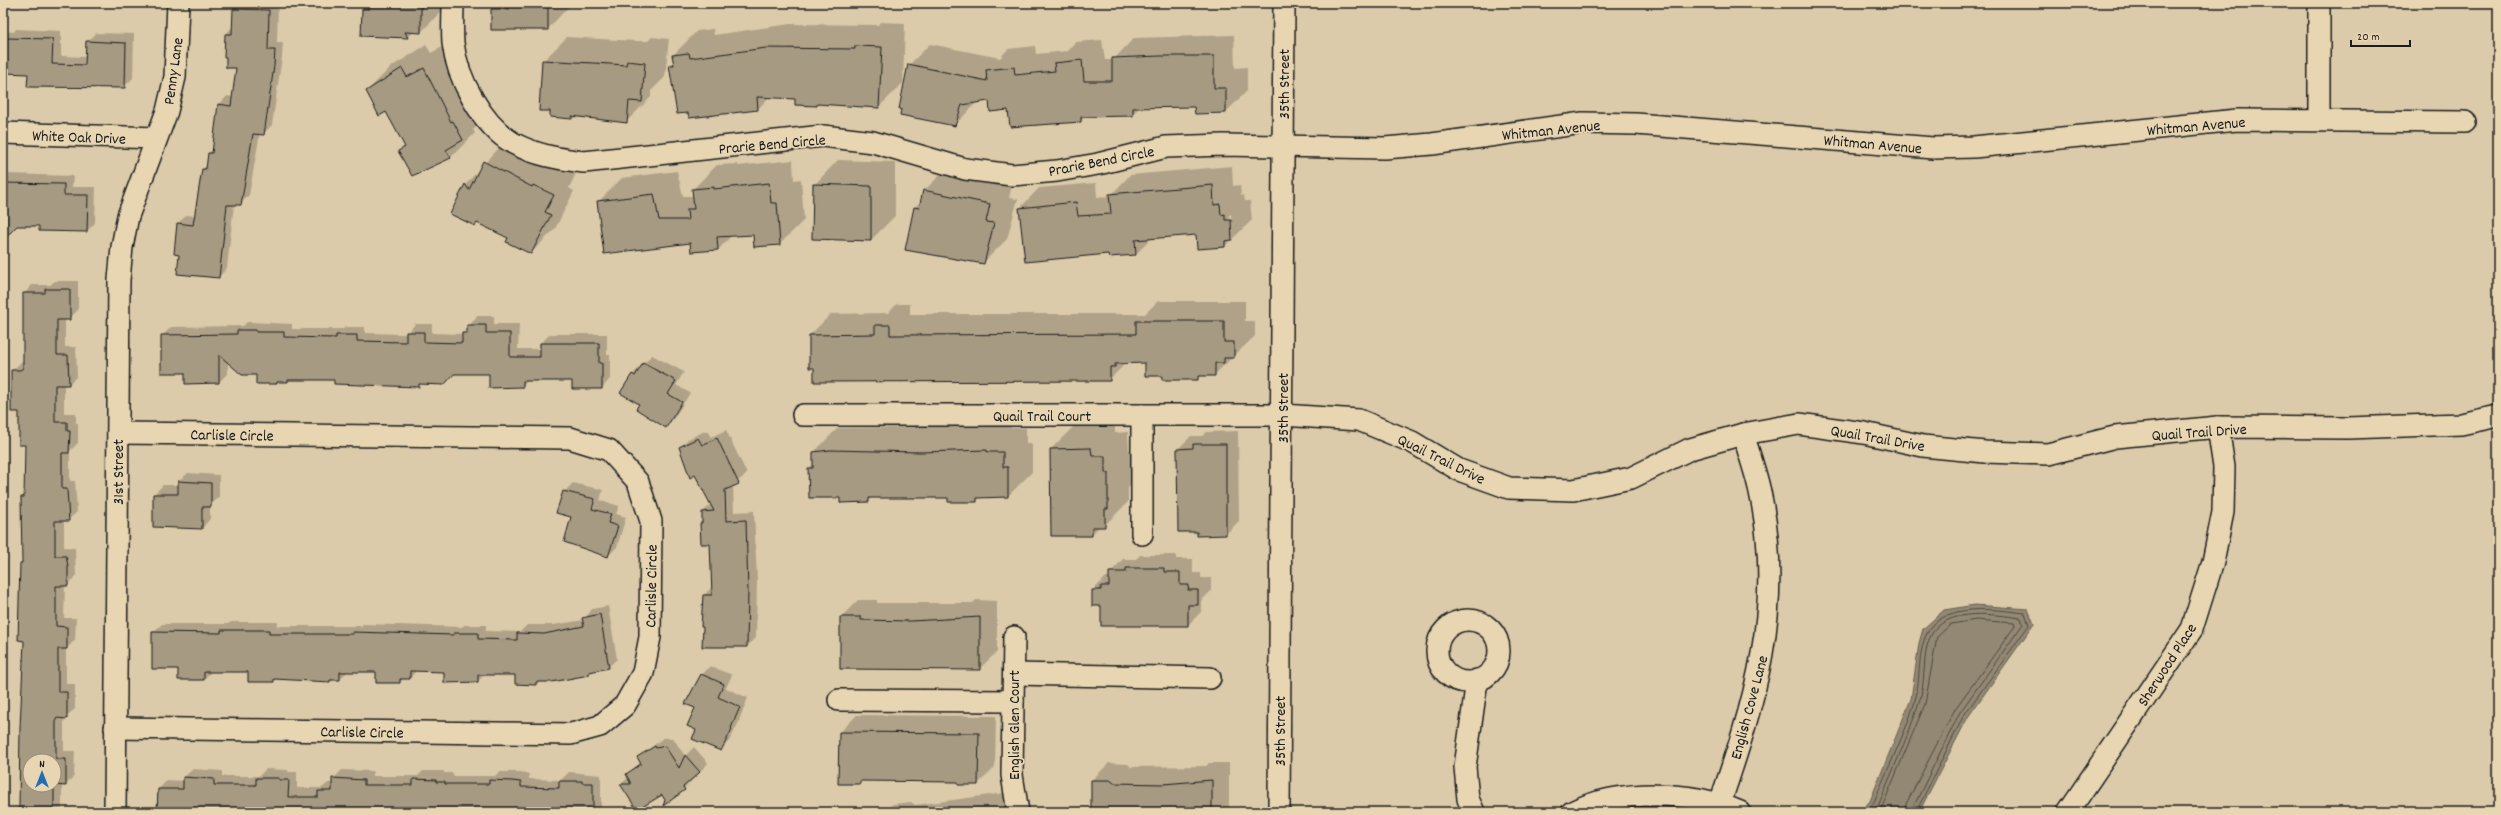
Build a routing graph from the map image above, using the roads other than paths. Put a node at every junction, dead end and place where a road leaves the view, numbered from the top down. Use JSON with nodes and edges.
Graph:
{"nodes":[{"id":1,"x":178,"y":3,"type":"edge"},
{"id":2,"x":453,"y":3,"type":"edge"},
{"id":3,"x":1284,"y":3,"type":"edge"},
{"id":4,"x":2319,"y":3,"type":"edge"},
{"id":5,"x":2318,"y":120,"type":"junction"},
{"id":6,"x":2465,"y":122,"type":"dead end"},
{"id":7,"x":3,"y":133,"type":"edge"},
{"id":8,"x":156,"y":138,"type":"junction"},
{"id":9,"x":1283,"y":146,"type":"junction"},
{"id":10,"x":803,"y":415,"type":"dead end"},
{"id":11,"x":1142,"y":415,"type":"junction"},
{"id":12,"x":1282,"y":415,"type":"junction"},
{"id":13,"x":2498,"y":416,"type":"edge"},
{"id":14,"x":2218,"y":427,"type":"junction"},
{"id":15,"x":118,"y":433,"type":"junction"},
{"id":16,"x":1743,"y":434,"type":"junction"},
{"id":17,"x":1142,"y":534,"type":"dead end"},
{"id":18,"x":1014,"y":637,"type":"dead end"},
{"id":19,"x":1014,"y":674,"type":"junction"},
{"id":20,"x":1210,"y":678,"type":"dead end"},
{"id":21,"x":1477,"y":680,"type":"dead end"},
{"id":22,"x":839,"y":700,"type":"dead end"},
{"id":23,"x":1013,"y":701,"type":"junction"},
{"id":24,"x":115,"y":728,"type":"junction"},
{"id":25,"x":1718,"y":807,"type":"edge"},
{"id":26,"x":114,"y":812,"type":"edge"},
{"id":27,"x":1018,"y":812,"type":"edge"},
{"id":28,"x":1279,"y":812,"type":"edge"},
{"id":29,"x":1474,"y":812,"type":"edge"},
{"id":30,"x":1572,"y":812,"type":"edge"},
{"id":31,"x":1740,"y":812,"type":"edge"},
{"id":32,"x":2068,"y":812,"type":"edge"}],
"edges":[{"from":1,"to":8,"type":"street","name":"Penny Lane"},
{"from":2,"to":9,"type":"street","name":"Prarie Bend Circle"},
{"from":3,"to":9,"type":"street","name":"35th Street"},
{"from":4,"to":5,"type":"street"},
{"from":5,"to":6,"type":"street","name":"Whitman Avenue"},
{"from":5,"to":9,"type":"street","name":"Whitman Avenue"},
{"from":7,"to":8,"type":"street","name":"White Oak Drive"},
{"from":8,"to":15,"type":"street","name":"31st Street"},
{"from":9,"to":12,"type":"street","name":"35th Street"},
{"from":10,"to":11,"type":"street","name":"Quail Trail Court"},
{"from":11,"to":12,"type":"street","name":"Quail Trail Court"},
{"from":11,"to":17,"type":"street"},
{"from":12,"to":16,"type":"street","name":"Quail Trail Drive"},
{"from":12,"to":28,"type":"street","name":"35th Street"},
{"from":13,"to":14,"type":"street","name":"Quail Trail Drive"},
{"from":14,"to":16,"type":"street","name":"Quail Trail Drive"},
{"from":14,"to":32,"type":"street","name":"Sherwood Place"},
{"from":15,"to":24,"type":"street","name":"31st Street"},
{"from":15,"to":24,"type":"street","name":"Carlisle Circle"},
{"from":16,"to":25,"type":"street","name":"English Cove Lane"},
{"from":18,"to":19,"type":"street","name":"English Glen Court"},
{"from":19,"to":20,"type":"street"},
{"from":19,"to":23,"type":"street","name":"English Glen Court"},
{"from":21,"to":29,"type":"street"},
{"from":22,"to":23,"type":"street"},
{"from":23,"to":27,"type":"street","name":"English Glen Court"},
{"from":24,"to":26,"type":"street","name":"31st Street"},
{"from":25,"to":30,"type":"street"},
{"from":25,"to":31,"type":"street"}]}
